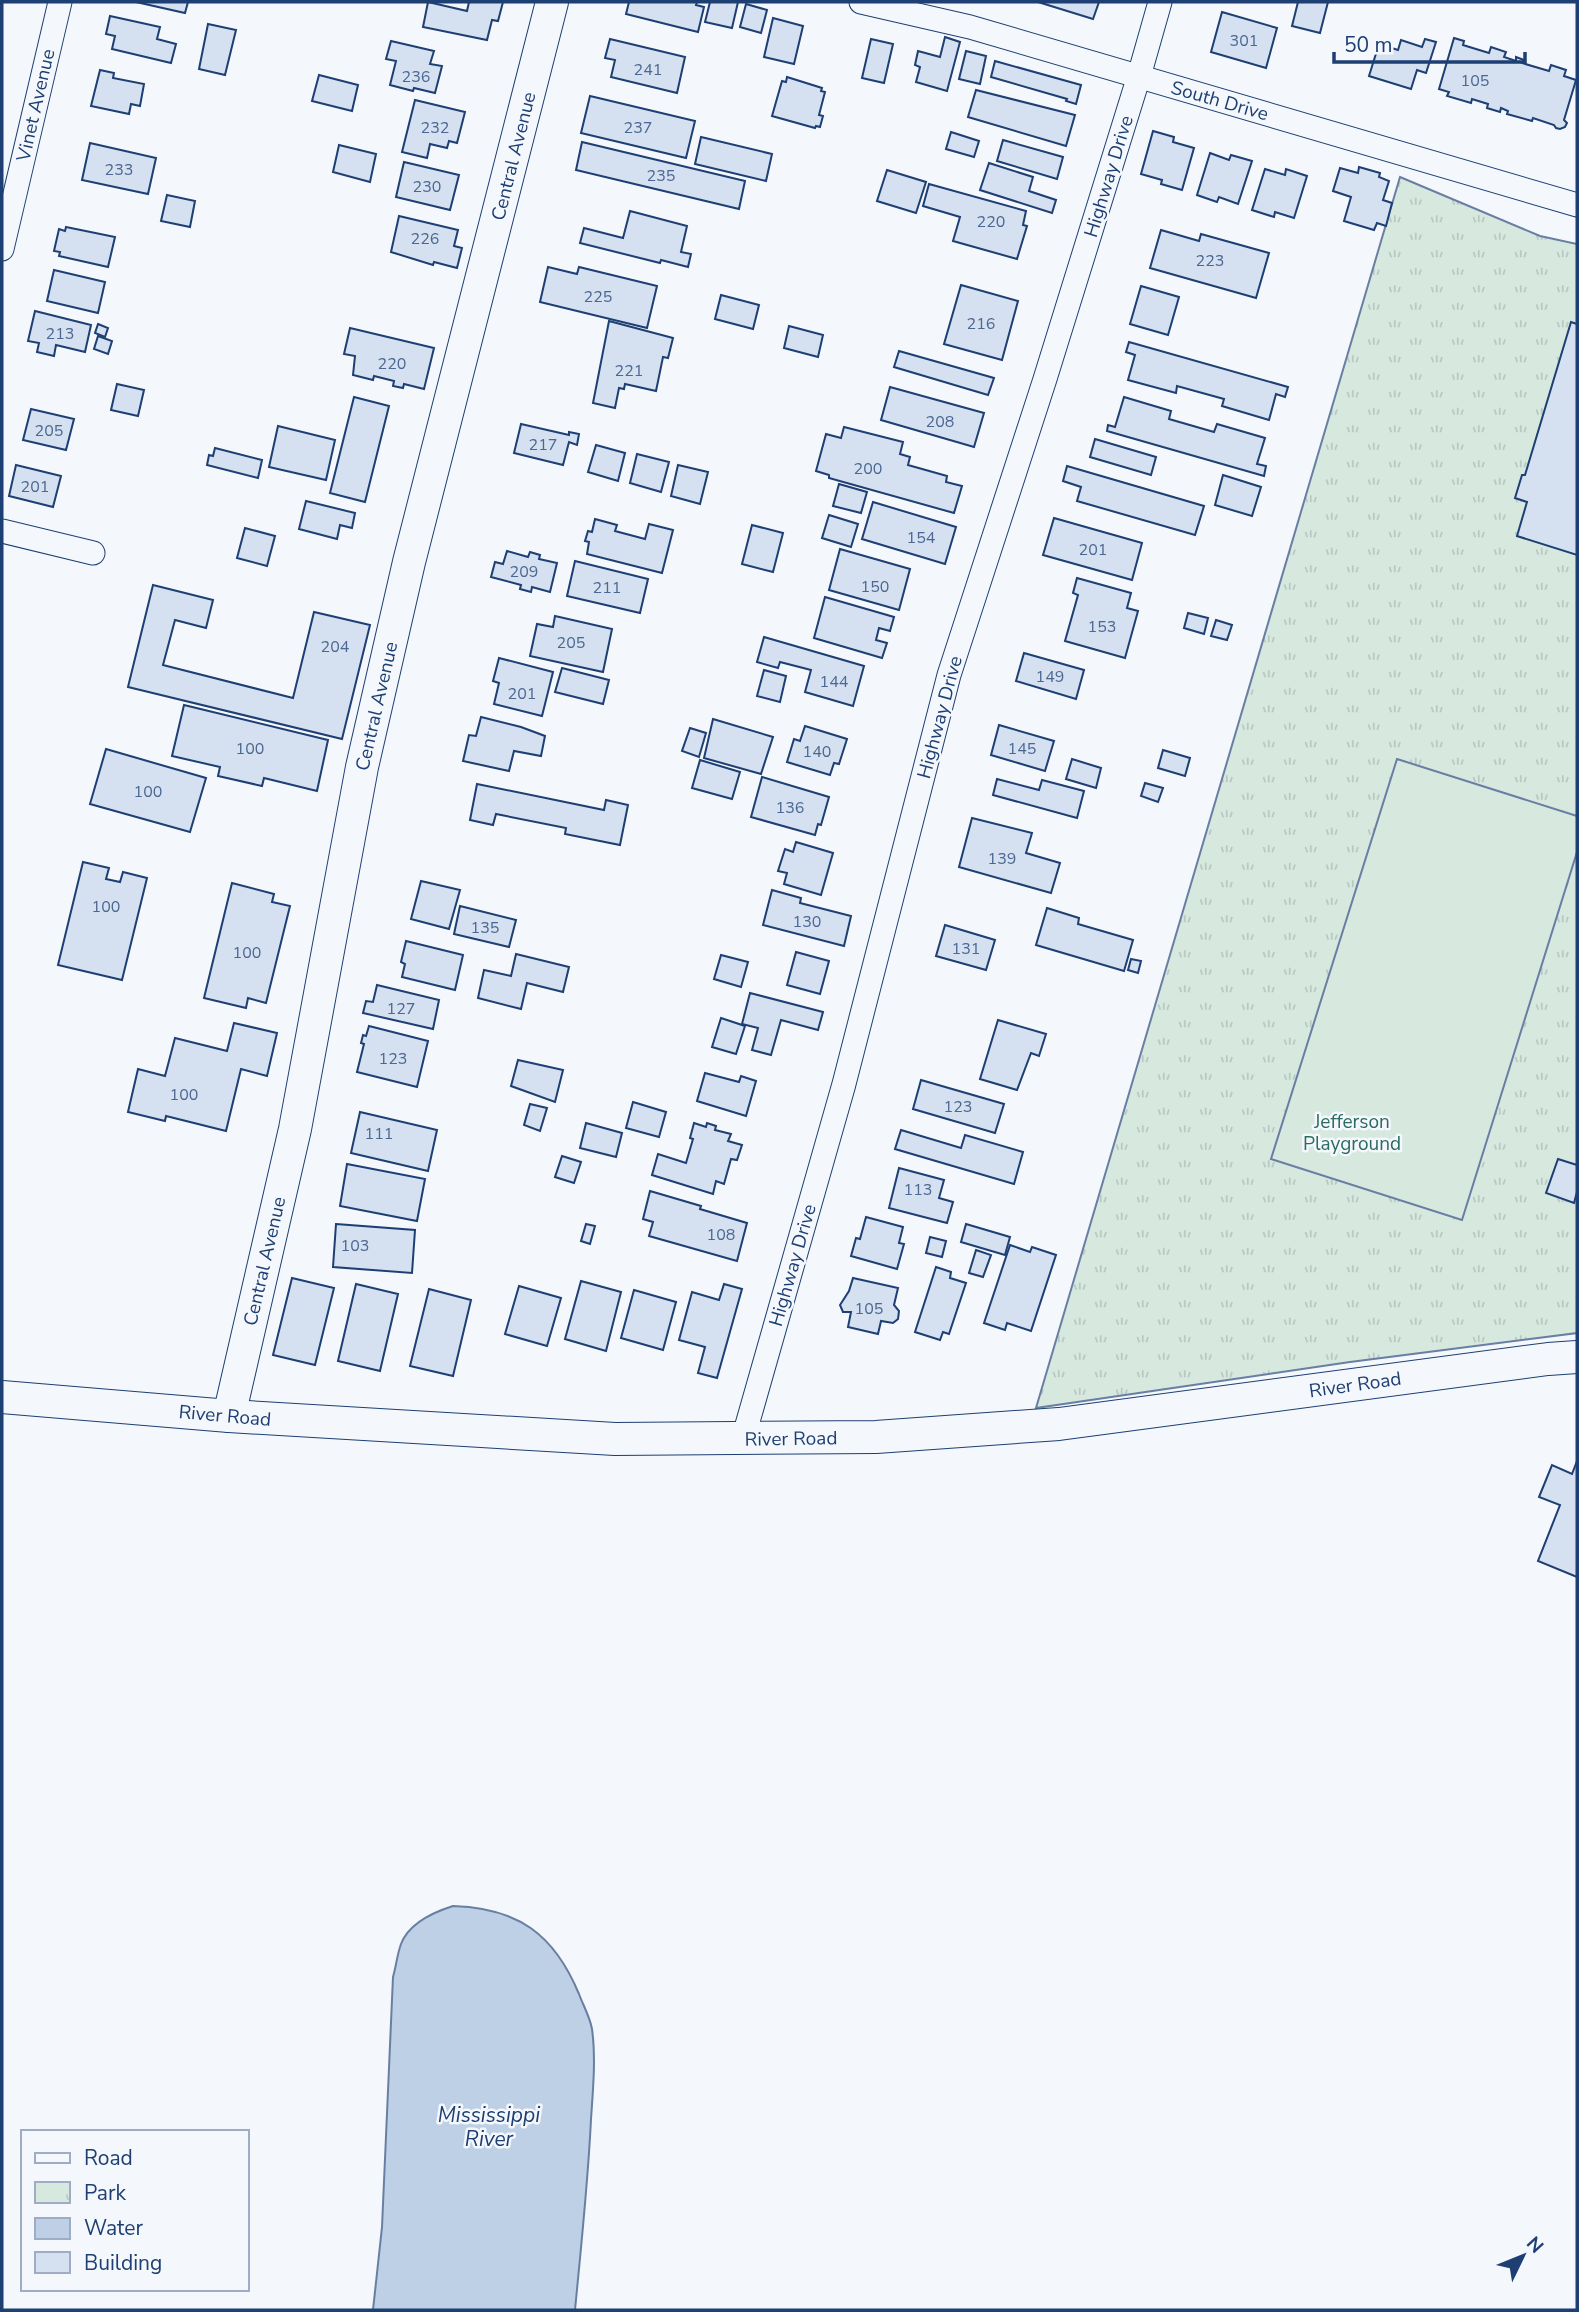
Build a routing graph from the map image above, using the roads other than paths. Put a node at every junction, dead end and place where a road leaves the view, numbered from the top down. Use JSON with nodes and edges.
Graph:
{"nodes":[{"id":1,"x":60,"y":2,"type":"edge"},
{"id":2,"x":552,"y":2,"type":"edge"},
{"id":3,"x":861,"y":2,"type":"edge"},
{"id":4,"x":1160,"y":2,"type":"edge"},
{"id":5,"x":1139,"y":76,"type":"junction"},
{"id":6,"x":1577,"y":205,"type":"edge"},
{"id":7,"x":2,"y":249,"type":"edge"},
{"id":8,"x":2,"y":531,"type":"edge"},
{"id":9,"x":93,"y":553,"type":"dead end"},
{"id":10,"x":1577,"y":1357,"type":"edge"},
{"id":11,"x":2,"y":1396,"type":"edge"},
{"id":12,"x":229,"y":1416,"type":"junction"},
{"id":13,"x":743,"y":1439,"type":"junction"}],
"edges":[{"from":1,"to":7,"type":"street","name":"Vinet Avenue"},
{"from":2,"to":12,"type":"main road","name":"Central Avenue"},
{"from":3,"to":5,"type":"street","name":"South Drive"},
{"from":4,"to":5,"type":"street","name":"Highway Drive"},
{"from":5,"to":6,"type":"street","name":"South Drive"},
{"from":5,"to":13,"type":"street","name":"Highway Drive"},
{"from":8,"to":9,"type":"street"},
{"from":10,"to":13,"type":"main road","name":"River Road"},
{"from":11,"to":12,"type":"main road","name":"River Road"},
{"from":12,"to":13,"type":"main road","name":"River Road"}]}
